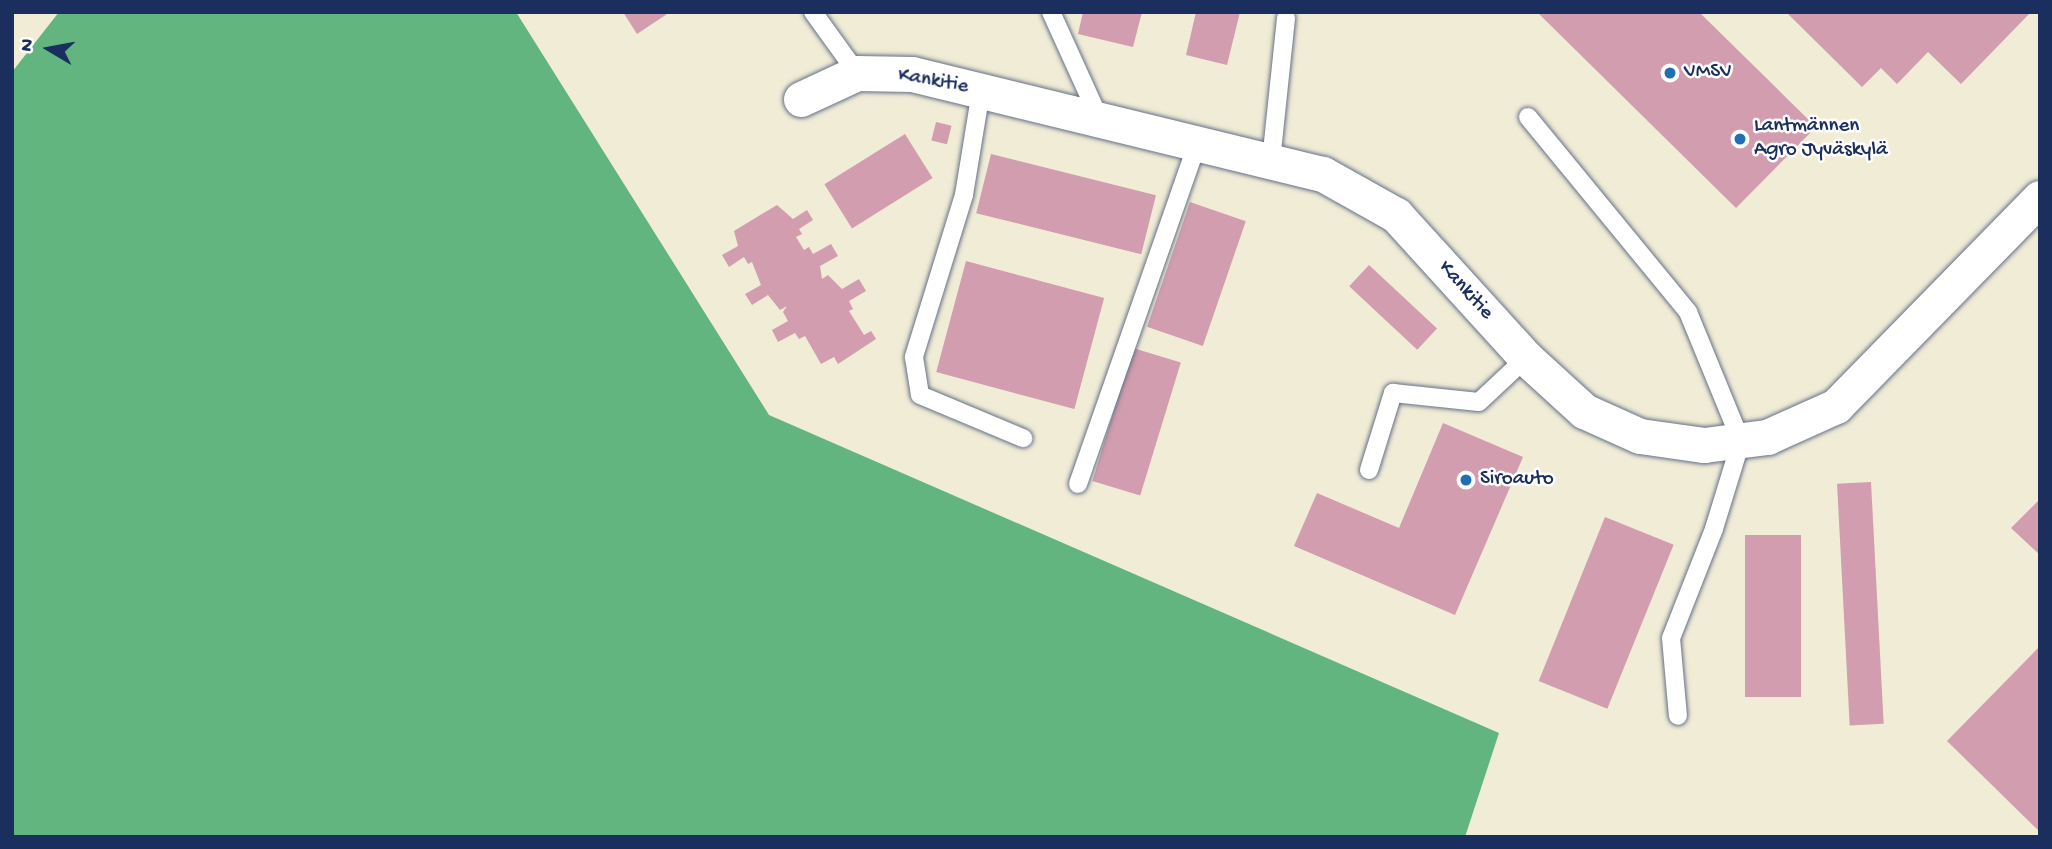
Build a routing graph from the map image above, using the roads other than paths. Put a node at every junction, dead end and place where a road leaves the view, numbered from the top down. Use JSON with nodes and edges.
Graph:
{"nodes":[{"id":1,"x":813,"y":12,"type":"edge"},
{"id":2,"x":1051,"y":12,"type":"edge"},
{"id":3,"x":1286,"y":18,"type":"dead end"},
{"id":4,"x":858,"y":73,"type":"junction"},
{"id":5,"x":981,"y":91,"type":"junction"},
{"id":6,"x":801,"y":99,"type":"dead end"},
{"id":7,"x":1528,"y":117,"type":"dead end"},
{"id":8,"x":1100,"y":120,"type":"junction"},
{"id":9,"x":1198,"y":144,"type":"junction"},
{"id":10,"x":1271,"y":161,"type":"junction"},
{"id":11,"x":2040,"y":198,"type":"edge"},
{"id":12,"x":1526,"y":358,"type":"junction"},
{"id":13,"x":1023,"y":438,"type":"dead end"},
{"id":14,"x":1741,"y":441,"type":"junction"},
{"id":15,"x":1369,"y":470,"type":"dead end"},
{"id":16,"x":1078,"y":484,"type":"dead end"},
{"id":17,"x":1678,"y":716,"type":"dead end"}],
"edges":[{"from":1,"to":4,"type":"lane"},
{"from":2,"to":8,"type":"lane"},
{"from":3,"to":10,"type":"lane"},
{"from":4,"to":5,"type":"street","name":"Kankitie"},
{"from":4,"to":6,"type":"street","name":"Kankitie"},
{"from":5,"to":8,"type":"street","name":"Kankitie"},
{"from":5,"to":13,"type":"lane"},
{"from":7,"to":14,"type":"lane"},
{"from":8,"to":9,"type":"street","name":"Kankitie"},
{"from":9,"to":10,"type":"street","name":"Kankitie"},
{"from":9,"to":16,"type":"lane"},
{"from":10,"to":12,"type":"street","name":"Kankitie"},
{"from":11,"to":14,"type":"street","name":"Kankitie"},
{"from":12,"to":14,"type":"street","name":"Kankitie"},
{"from":12,"to":15,"type":"lane"},
{"from":14,"to":17,"type":"lane"}]}
